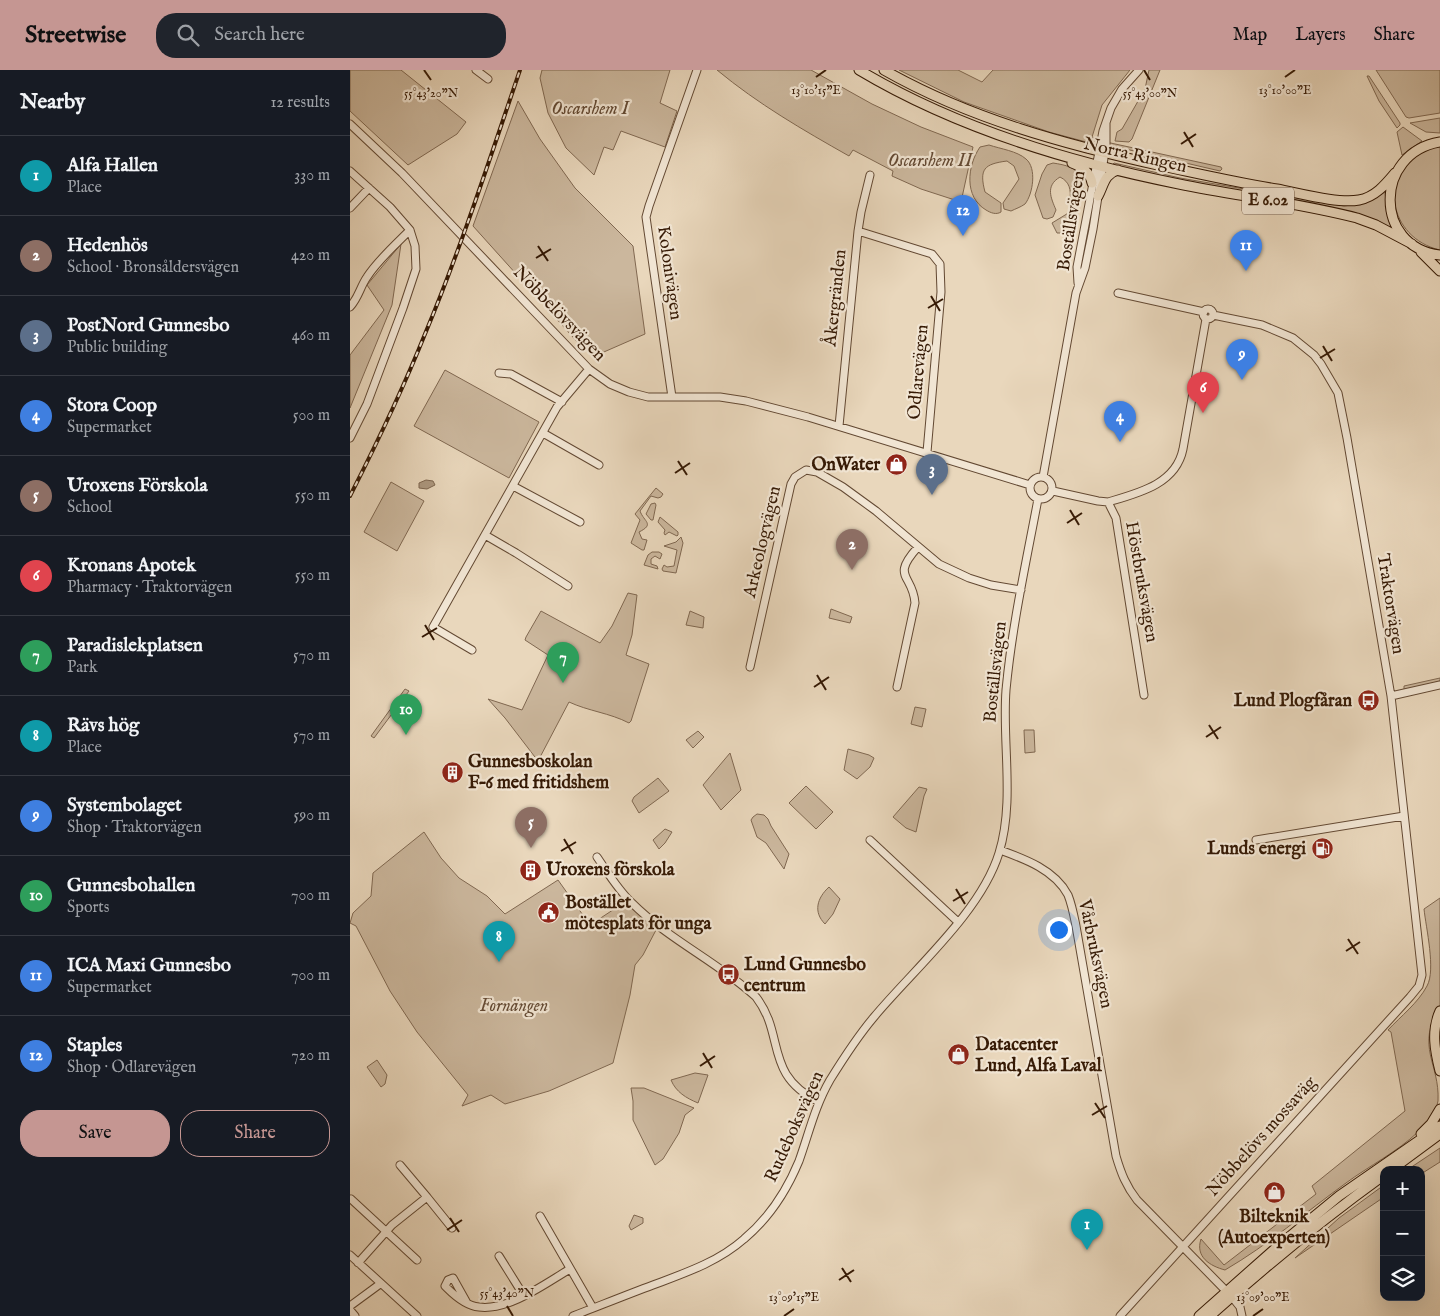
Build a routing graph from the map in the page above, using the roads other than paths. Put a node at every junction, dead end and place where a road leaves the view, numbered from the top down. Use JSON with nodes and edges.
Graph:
{"nodes":[{"id":1,"x":476,"y":70,"type":"edge"},
{"id":2,"x":697,"y":70,"type":"edge"},
{"id":3,"x":859,"y":70,"type":"edge"},
{"id":4,"x":884,"y":70,"type":"edge"},
{"id":5,"x":1139,"y":70,"type":"edge"},
{"id":6,"x":488,"y":79,"type":"dead end"},
{"id":7,"x":350,"y":124,"type":"edge"},
{"id":8,"x":1440,"y":142,"type":"edge"},
{"id":9,"x":1043,"y":149,"type":"junction"},
{"id":10,"x":1099,"y":159,"type":"junction"},
{"id":11,"x":350,"y":170,"type":"edge"},
{"id":12,"x":1118,"y":170,"type":"junction"},
{"id":13,"x":1395,"y":174,"type":"junction"},
{"id":14,"x":870,"y":175,"type":"dead end"},
{"id":15,"x":1092,"y":183,"type":"junction"},
{"id":16,"x":369,"y":188,"type":"junction"},
{"id":17,"x":1098,"y":196,"type":"junction"},
{"id":18,"x":350,"y":208,"type":"edge"},
{"id":19,"x":410,"y":230,"type":"junction"},
{"id":20,"x":858,"y":231,"type":"junction"},
{"id":21,"x":1413,"y":245,"type":"junction"},
{"id":22,"x":1440,"y":256,"type":"edge"},
{"id":23,"x":1440,"y":271,"type":"edge"},
{"id":24,"x":1078,"y":286,"type":"junction"},
{"id":25,"x":1118,"y":293,"type":"dead end"},
{"id":26,"x":350,"y":307,"type":"edge"},
{"id":27,"x":1205,"y":316,"type":"junction"},
{"id":28,"x":589,"y":369,"type":"junction"},
{"id":29,"x":499,"y":373,"type":"dead end"},
{"id":30,"x":672,"y":397,"type":"junction"},
{"id":31,"x":562,"y":402,"type":"junction"},
{"id":32,"x":838,"y":426,"type":"junction"},
{"id":33,"x":543,"y":433,"type":"junction"},
{"id":34,"x":350,"y":438,"type":"edge"},
{"id":35,"x":927,"y":452,"type":"junction"},
{"id":36,"x":599,"y":465,"type":"dead end"},
{"id":37,"x":1043,"y":477,"type":"junction"},
{"id":38,"x":1030,"y":485,"type":"junction"},
{"id":39,"x":513,"y":486,"type":"junction"},
{"id":40,"x":1052,"y":491,"type":"junction"},
{"id":41,"x":1038,"y":499,"type":"junction"},
{"id":42,"x":1108,"y":502,"type":"junction"},
{"id":43,"x":580,"y":522,"type":"dead end"},
{"id":44,"x":485,"y":536,"type":"junction"},
{"id":45,"x":918,"y":547,"type":"junction"},
{"id":46,"x":568,"y":586,"type":"dead end"},
{"id":47,"x":1021,"y":590,"type":"junction"},
{"id":48,"x":472,"y":650,"type":"dead end"},
{"id":49,"x":750,"y":667,"type":"dead end"},
{"id":50,"x":1440,"y":686,"type":"edge"},
{"id":51,"x":897,"y":687,"type":"dead end"},
{"id":52,"x":1144,"y":695,"type":"dead end"},
{"id":53,"x":1391,"y":696,"type":"junction"},
{"id":54,"x":1404,"y":816,"type":"junction"},
{"id":55,"x":870,"y":840,"type":"dead end"},
{"id":56,"x":1256,"y":840,"type":"dead end"},
{"id":57,"x":1000,"y":850,"type":"junction"},
{"id":58,"x":597,"y":857,"type":"dead end"},
{"id":59,"x":958,"y":922,"type":"junction"},
{"id":60,"x":1422,"y":975,"type":"joint"},
{"id":61,"x":1440,"y":1011,"type":"edge"},
{"id":62,"x":1440,"y":1071,"type":"edge"},
{"id":63,"x":819,"y":1102,"type":"junction"},
{"id":64,"x":1440,"y":1109,"type":"edge"},
{"id":65,"x":1440,"y":1126,"type":"edge"},
{"id":66,"x":1440,"y":1135,"type":"edge"},
{"id":67,"x":400,"y":1165,"type":"dead end"},
{"id":68,"x":1396,"y":1166,"type":"edge"},
{"id":69,"x":1374,"y":1171,"type":"junction"},
{"id":70,"x":1380,"y":1178,"type":"edge"},
{"id":71,"x":427,"y":1197,"type":"junction"},
{"id":72,"x":351,"y":1199,"type":"dead end"},
{"id":73,"x":540,"y":1216,"type":"dead end"},
{"id":74,"x":452,"y":1228,"type":"dead end"},
{"id":75,"x":385,"y":1231,"type":"junction"},
{"id":76,"x":1183,"y":1246,"type":"junction"},
{"id":77,"x":350,"y":1255,"type":"edge"},
{"id":78,"x":499,"y":1256,"type":"dead end"},
{"id":79,"x":417,"y":1260,"type":"dead end"},
{"id":80,"x":358,"y":1263,"type":"junction"},
{"id":81,"x":570,"y":1269,"type":"junction"},
{"id":82,"x":380,"y":1284,"type":"junction"},
{"id":83,"x":1229,"y":1294,"type":"junction"},
{"id":84,"x":524,"y":1296,"type":"junction"},
{"id":85,"x":467,"y":1303,"type":"dead end"},
{"id":86,"x":350,"y":1306,"type":"edge"},
{"id":87,"x":593,"y":1308,"type":"junction"},
{"id":88,"x":350,"y":1310,"type":"edge"},
{"id":89,"x":355,"y":1316,"type":"edge"},
{"id":90,"x":417,"y":1316,"type":"edge"},
{"id":91,"x":572,"y":1316,"type":"edge"},
{"id":92,"x":1120,"y":1316,"type":"edge"},
{"id":93,"x":1199,"y":1316,"type":"edge"},
{"id":94,"x":1210,"y":1316,"type":"edge"},
{"id":95,"x":1242,"y":1316,"type":"edge"}],
"edges":[{"from":1,"to":6,"type":"street"},
{"from":2,"to":30,"type":"street","name":"Kolonivägen"},
{"from":3,"to":9,"type":"main road","name":"Norra Ringen","number":"E 6.02"},
{"from":4,"to":10,"type":"main road","name":"Norra Ringen","number":"E 6.02"},
{"from":5,"to":10,"type":"street"},
{"from":7,"to":28,"type":"street","name":"Nöbbelövsvägen"},
{"from":8,"to":13,"type":"main road","name":"Norra Ringen"},
{"from":9,"to":10,"type":"main road","name":"Norra Ringen","number":"E 6.02"},
{"from":9,"to":15,"type":"main road"},
{"from":10,"to":12,"type":"main road","name":"Norra Ringen","number":"E 6.02"},
{"from":10,"to":13,"type":"main road","name":"Norra Ringen","number":"E 6.02"},
{"from":10,"to":15,"type":"street","name":"Boställsvägen"},
{"from":10,"to":17,"type":"street","name":"Boställsvägen"},
{"from":11,"to":16,"type":"street"},
{"from":12,"to":17,"type":"main road"},
{"from":12,"to":21,"type":"main road","name":"Norra Ringen","number":"E 6.02"},
{"from":13,"to":21,"type":"main road"},
{"from":14,"to":20,"type":"street","name":"Åkergränden"},
{"from":15,"to":24,"type":"street","name":"Boställsvägen"},
{"from":16,"to":18,"type":"street"},
{"from":16,"to":19,"type":"street"},
{"from":17,"to":24,"type":"street","name":"Boställsvägen"},
{"from":19,"to":26,"type":"street"},
{"from":19,"to":34,"type":"street"},
{"from":20,"to":32,"type":"street","name":"Åkergränden"},
{"from":20,"to":35,"type":"street","name":"Odlarevägen"},
{"from":21,"to":22,"type":"main road"},
{"from":21,"to":23,"type":"main road","number":"E 6.02"},
{"from":24,"to":37,"type":"street","name":"Boställsvägen"},
{"from":25,"to":27,"type":"street","name":"Traktorvägen"},
{"from":27,"to":42,"type":"street"},
{"from":27,"to":53,"type":"street","name":"Traktorvägen"},
{"from":28,"to":30,"type":"street","name":"Nöbbelövsvägen"},
{"from":28,"to":31,"type":"street"},
{"from":29,"to":31,"type":"street"},
{"from":30,"to":32,"type":"street","name":"Nöbbelövsvägen"},
{"from":31,"to":33,"type":"street"},
{"from":32,"to":35,"type":"street","name":"Nöbbelövsvägen"},
{"from":33,"to":36,"type":"street"},
{"from":33,"to":39,"type":"street"},
{"from":35,"to":38,"type":"street","name":"Nöbbelövsvägen"},
{"from":37,"to":38,"type":"street"},
{"from":37,"to":40,"type":"street"},
{"from":38,"to":41,"type":"street"},
{"from":39,"to":43,"type":"street"},
{"from":39,"to":44,"type":"street"},
{"from":40,"to":41,"type":"street"},
{"from":40,"to":42,"type":"street","name":"Höstbruksvägen"},
{"from":41,"to":47,"type":"street","name":"Boställsvägen"},
{"from":42,"to":52,"type":"street","name":"Höstbruksvägen"},
{"from":44,"to":46,"type":"street"},
{"from":44,"to":48,"type":"street"},
{"from":45,"to":47,"type":"street","name":"Arkeologvägen"},
{"from":45,"to":49,"type":"street","name":"Arkeologvägen"},
{"from":45,"to":51,"type":"street"},
{"from":47,"to":57,"type":"street","name":"Boställsvägen"},
{"from":50,"to":53,"type":"street"},
{"from":53,"to":54,"type":"street","name":"Traktorvägen"},
{"from":54,"to":56,"type":"street"},
{"from":54,"to":60,"type":"street","name":"Traktorvägen"},
{"from":55,"to":59,"type":"street"},
{"from":57,"to":59,"type":"street","name":"Rudeboksvägen"},
{"from":57,"to":76,"type":"street","name":"Vårbruksvägen"},
{"from":58,"to":63,"type":"street"},
{"from":59,"to":63,"type":"street","name":"Rudeboksvägen"},
{"from":60,"to":76,"type":"street","name":"Nöbbelövs mossaväg"},
{"from":61,"to":62,"type":"main road"},
{"from":63,"to":87,"type":"street","name":"Rudeboksvägen"},
{"from":64,"to":69,"type":"main road"},
{"from":65,"to":69,"type":"main road"},
{"from":66,"to":68,"type":"main road"},
{"from":67,"to":71,"type":"street"},
{"from":69,"to":83,"type":"main road"},
{"from":70,"to":83,"type":"main road"},
{"from":71,"to":74,"type":"street"},
{"from":71,"to":75,"type":"street"},
{"from":72,"to":75,"type":"street"},
{"from":73,"to":81,"type":"street"},
{"from":75,"to":79,"type":"street"},
{"from":75,"to":80,"type":"street"},
{"from":76,"to":83,"type":"street","name":"Vårbruksvägen"},
{"from":76,"to":92,"type":"street","name":"Nöbbelövs mossaväg"},
{"from":77,"to":80,"type":"street"},
{"from":78,"to":84,"type":"street"},
{"from":80,"to":82,"type":"street"},
{"from":81,"to":84,"type":"street"},
{"from":81,"to":87,"type":"street"},
{"from":82,"to":86,"type":"street"},
{"from":82,"to":90,"type":"street"},
{"from":83,"to":93,"type":"main road"},
{"from":83,"to":94,"type":"main road"},
{"from":83,"to":95,"type":"street","name":"Vårbruksvägen"},
{"from":84,"to":85,"type":"street"},
{"from":87,"to":91,"type":"street","name":"Rudeboksvägen"},
{"from":88,"to":89,"type":"street"}]}
